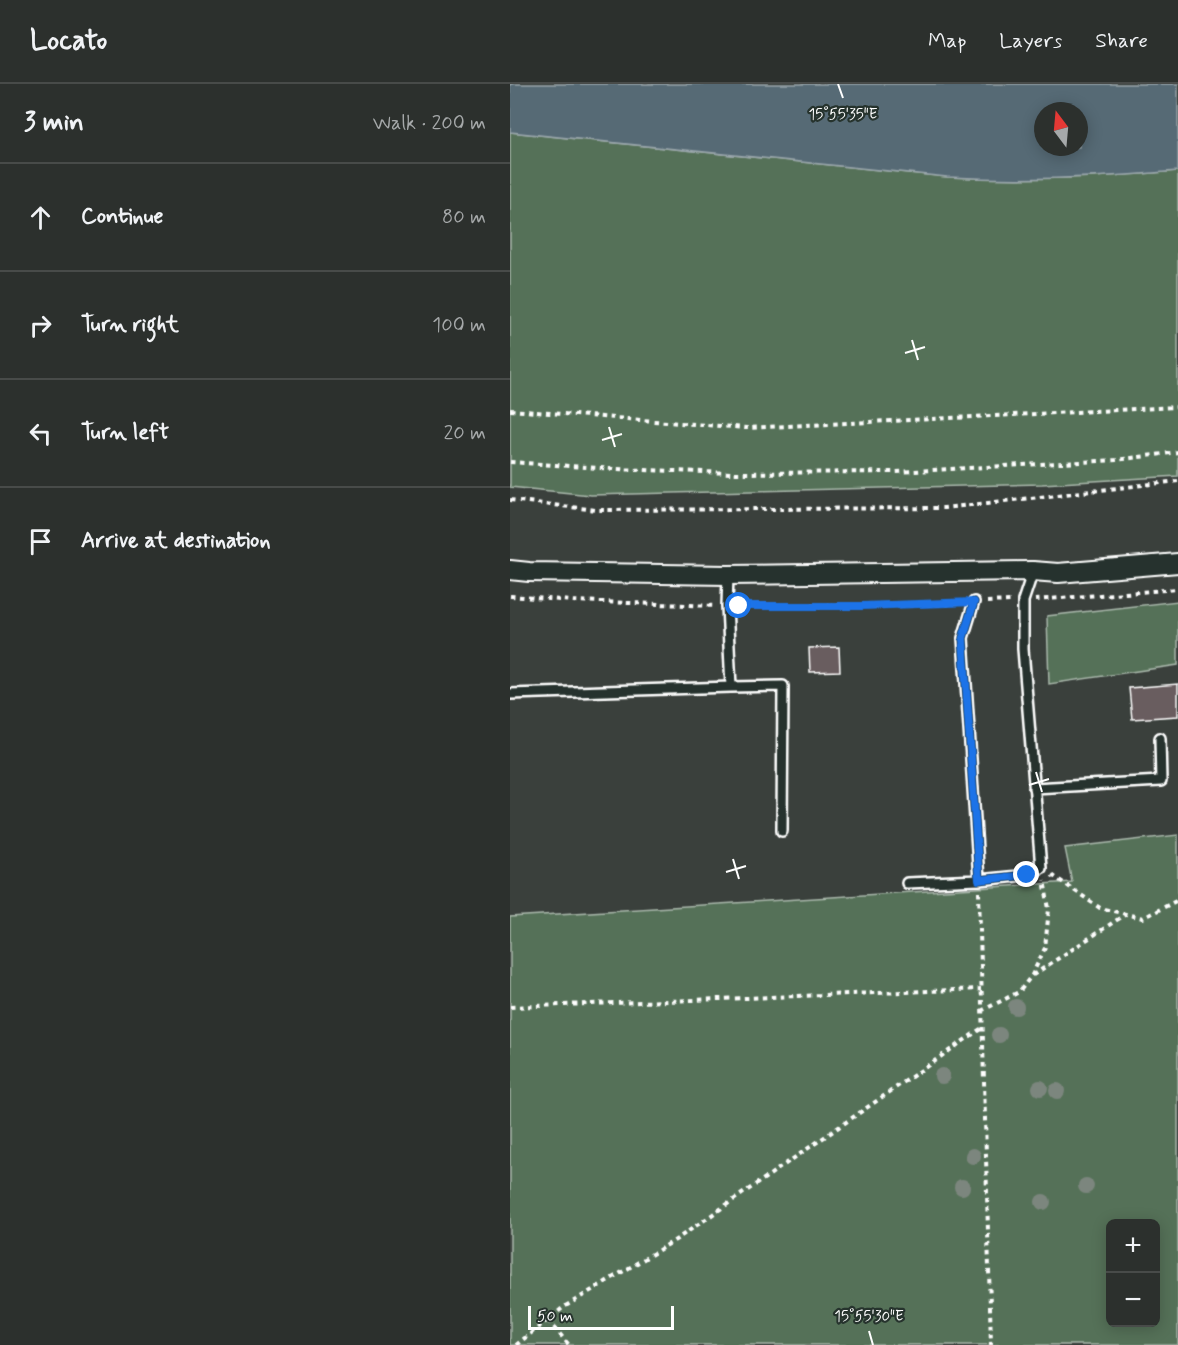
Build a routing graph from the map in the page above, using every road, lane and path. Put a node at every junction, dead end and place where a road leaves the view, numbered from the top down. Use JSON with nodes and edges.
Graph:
{"nodes":[{"id":1,"x":1178,"y":407,"type":"edge"},
{"id":2,"x":510,"y":410,"type":"edge"},
{"id":3,"x":1178,"y":452,"type":"edge"},
{"id":4,"x":510,"y":462,"type":"edge"},
{"id":5,"x":1178,"y":481,"type":"edge"},
{"id":6,"x":510,"y":500,"type":"edge"},
{"id":7,"x":1178,"y":563,"type":"edge"},
{"id":8,"x":510,"y":570,"type":"edge"},
{"id":9,"x":1033,"y":571,"type":"junction"},
{"id":10,"x":728,"y":575,"type":"junction"},
{"id":11,"x":1178,"y":589,"type":"edge"},
{"id":12,"x":510,"y":596,"type":"edge"},
{"id":13,"x":1033,"y":600,"type":"dead end"},
{"id":14,"x":1007,"y":601,"type":"dead end"},
{"id":15,"x":974,"y":602,"type":"junction"},
{"id":16,"x":709,"y":606,"type":"dead end"},
{"id":17,"x":739,"y":606,"type":"dead end"},
{"id":18,"x":731,"y":687,"type":"junction"},
{"id":19,"x":510,"y":694,"type":"edge"},
{"id":20,"x":1160,"y":738,"type":"dead end"},
{"id":21,"x":1034,"y":788,"type":"junction"},
{"id":22,"x":782,"y":831,"type":"dead end"},
{"id":23,"x":1041,"y":867,"type":"junction"},
{"id":24,"x":979,"y":880,"type":"junction"},
{"id":25,"x":907,"y":883,"type":"dead end"},
{"id":26,"x":1178,"y":900,"type":"edge"},
{"id":27,"x":1126,"y":914,"type":"junction"},
{"id":28,"x":1032,"y":975,"type":"junction"},
{"id":29,"x":981,"y":989,"type":"junction"},
{"id":30,"x":510,"y":1006,"type":"edge"},
{"id":31,"x":981,"y":1011,"type":"junction"},
{"id":32,"x":982,"y":1028,"type":"junction"},
{"id":33,"x":548,"y":1320,"type":"junction"},
{"id":34,"x":516,"y":1345,"type":"edge"},
{"id":35,"x":568,"y":1345,"type":"edge"},
{"id":36,"x":991,"y":1345,"type":"edge"}],
"edges":[{"from":1,"to":2,"type":"path"},
{"from":3,"to":4,"type":"path"},
{"from":5,"to":6,"type":"path"},
{"from":7,"to":9,"type":"street"},
{"from":8,"to":10,"type":"street"},
{"from":9,"to":10,"type":"street"},
{"from":9,"to":21,"type":"lane"},
{"from":10,"to":18,"type":"lane"},
{"from":11,"to":13,"type":"path"},
{"from":12,"to":16,"type":"path"},
{"from":14,"to":15,"type":"path"},
{"from":15,"to":17,"type":"path"},
{"from":15,"to":24,"type":"lane"},
{"from":18,"to":19,"type":"lane"},
{"from":18,"to":22,"type":"lane"},
{"from":20,"to":21,"type":"lane"},
{"from":21,"to":23,"type":"lane"},
{"from":23,"to":24,"type":"lane"},
{"from":23,"to":27,"type":"path"},
{"from":23,"to":28,"type":"path"},
{"from":24,"to":25,"type":"lane"},
{"from":24,"to":29,"type":"path"},
{"from":26,"to":27,"type":"path"},
{"from":27,"to":28,"type":"path"},
{"from":28,"to":31,"type":"path"},
{"from":29,"to":30,"type":"path"},
{"from":29,"to":31,"type":"path"},
{"from":31,"to":32,"type":"path"},
{"from":32,"to":33,"type":"path"},
{"from":32,"to":36,"type":"path"},
{"from":33,"to":34,"type":"path"},
{"from":33,"to":35,"type":"path"}]}
